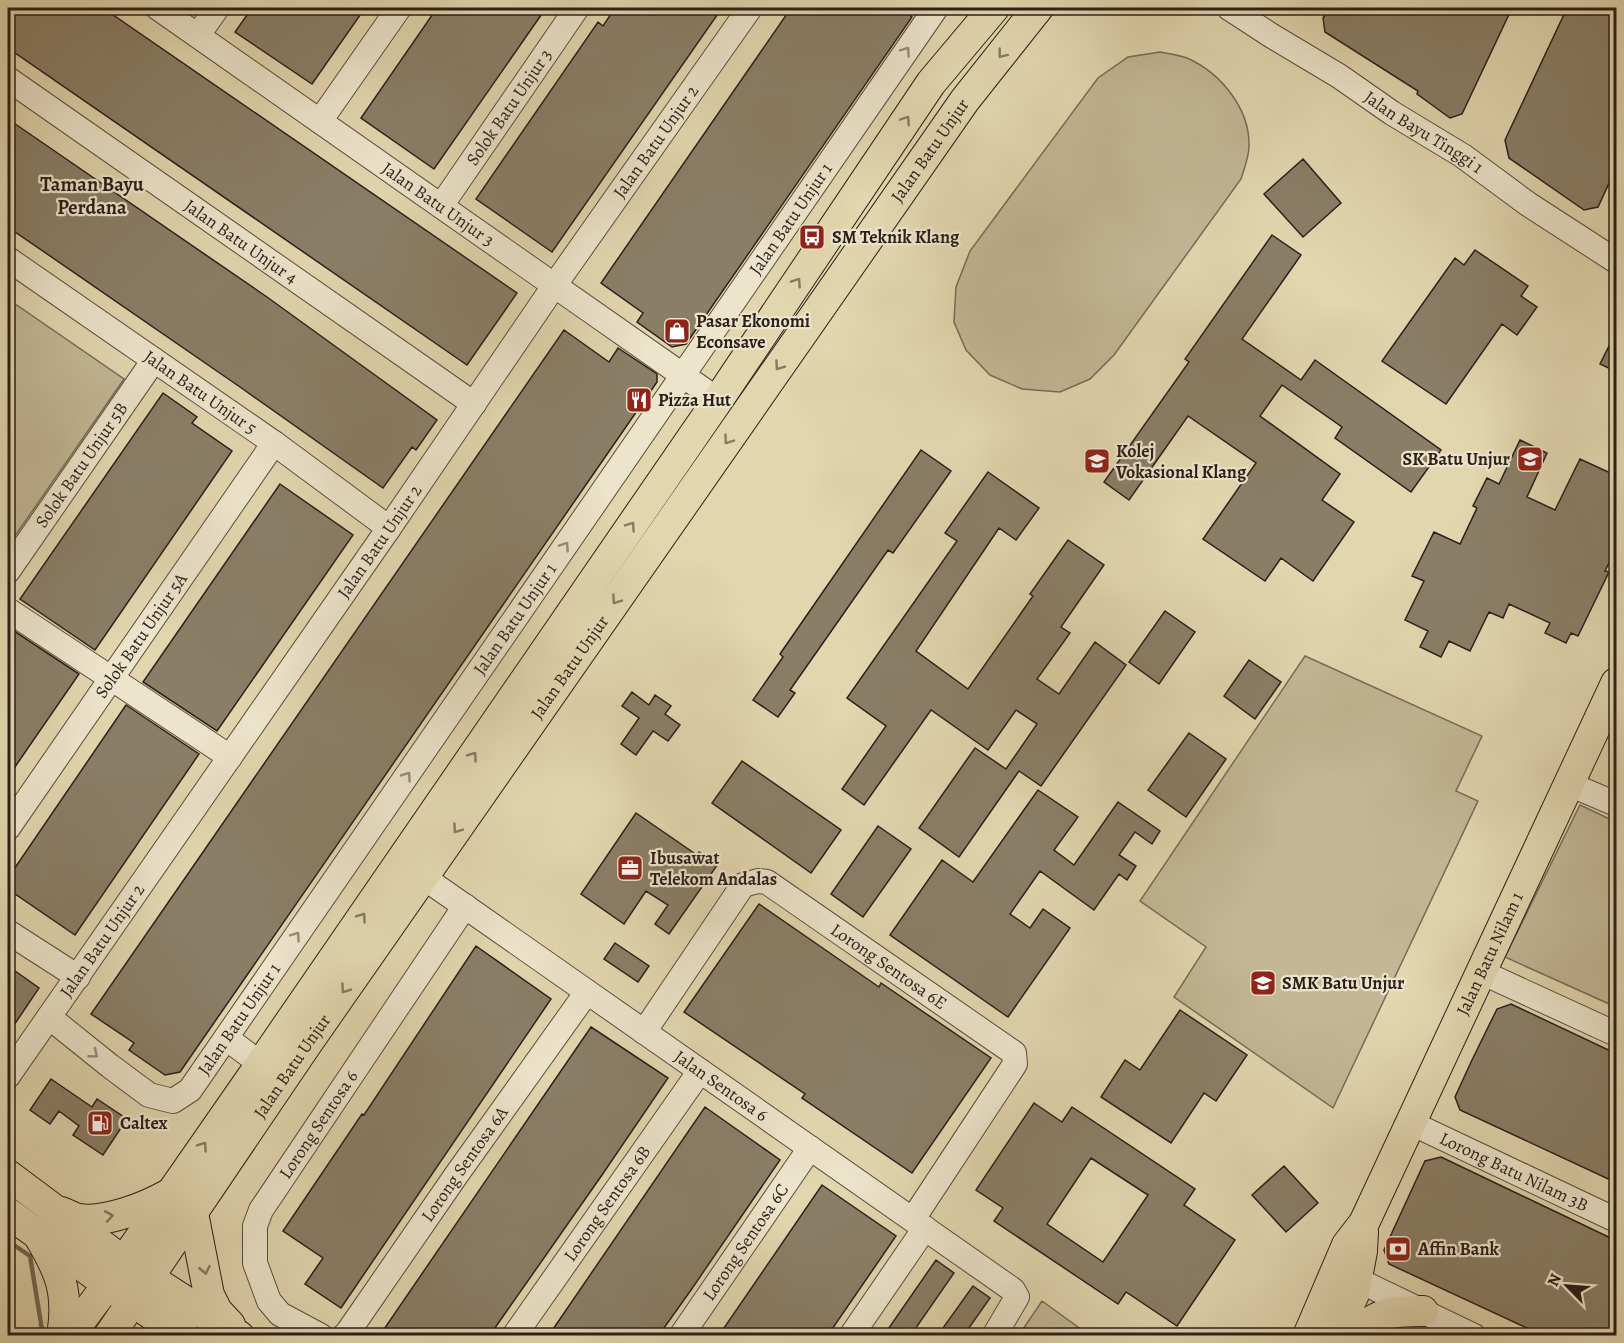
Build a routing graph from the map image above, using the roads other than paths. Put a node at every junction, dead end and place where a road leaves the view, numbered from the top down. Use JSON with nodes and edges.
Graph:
{"nodes":[{"id":1,"x":158,"y":8,"type":"edge"},
{"id":2,"x":217,"y":8,"type":"edge"},
{"id":3,"x":399,"y":8,"type":"edge"},
{"id":4,"x":577,"y":8,"type":"edge"},
{"id":5,"x":750,"y":8,"type":"edge"},
{"id":6,"x":936,"y":8,"type":"edge"},
{"id":7,"x":994,"y":8,"type":"edge"},
{"id":8,"x":1038,"y":8,"type":"edge"},
{"id":9,"x":1229,"y":8,"type":"edge"},
{"id":10,"x":198,"y":36,"type":"junction"},
{"id":11,"x":8,"y":79,"type":"edge"},
{"id":12,"x":320,"y":121,"type":"junction"},
{"id":13,"x":441,"y":206,"type":"junction"},
{"id":14,"x":8,"y":259,"type":"edge"},
{"id":15,"x":1617,"y":261,"type":"edge"},
{"id":16,"x":554,"y":286,"type":"junction"},
{"id":17,"x":154,"y":360,"type":"junction"},
{"id":18,"x":682,"y":375,"type":"junction"},
{"id":19,"x":761,"y":392,"type":"junction"},
{"id":20,"x":718,"y":400,"type":"junction"},
{"id":21,"x":474,"y":404,"type":"junction"},
{"id":22,"x":274,"y":443,"type":"junction"},
{"id":23,"x":389,"y":528,"type":"junction"},
{"id":24,"x":8,"y":571,"type":"edge"},
{"id":25,"x":8,"y":610,"type":"edge"},
{"id":26,"x":111,"y":678,"type":"junction"},
{"id":27,"x":1617,"y":683,"type":"edge"},
{"id":28,"x":230,"y":757,"type":"junction"},
{"id":29,"x":1569,"y":784,"type":"junction"},
{"id":30,"x":1617,"y":804,"type":"edge"},
{"id":31,"x":8,"y":828,"type":"edge"},
{"id":32,"x":423,"y":877,"type":"junction"},
{"id":33,"x":465,"y":906,"type":"junction"},
{"id":34,"x":8,"y":932,"type":"edge"},
{"id":35,"x":1481,"y":972,"type":"junction"},
{"id":36,"x":78,"y":977,"type":"junction"},
{"id":37,"x":587,"y":992,"type":"junction"},
{"id":38,"x":49,"y":1017,"type":"junction"},
{"id":39,"x":644,"y":1032,"type":"junction"},
{"id":40,"x":1617,"y":1034,"type":"edge"},
{"id":41,"x":226,"y":1038,"type":"junction"},
{"id":42,"x":261,"y":1064,"type":"junction"},
{"id":43,"x":700,"y":1071,"type":"junction"},
{"id":44,"x":8,"y":1076,"type":"edge"},
{"id":45,"x":1410,"y":1123,"type":"junction"},
{"id":46,"x":810,"y":1148,"type":"junction"},
{"id":47,"x":8,"y":1175,"type":"edge"},
{"id":48,"x":170,"y":1194,"type":"junction"},
{"id":49,"x":8,"y":1213,"type":"edge"},
{"id":50,"x":193,"y":1213,"type":"junction"},
{"id":51,"x":1617,"y":1220,"type":"edge"},
{"id":52,"x":44,"y":1221,"type":"junction"},
{"id":53,"x":919,"y":1223,"type":"junction"},
{"id":54,"x":115,"y":1272,"type":"junction"},
{"id":55,"x":1347,"y":1275,"type":"junction"},
{"id":56,"x":140,"y":1290,"type":"junction"},
{"id":57,"x":1423,"y":1311,"type":"junction"},
{"id":58,"x":62,"y":1335,"type":"edge"},
{"id":59,"x":69,"y":1335,"type":"edge"},
{"id":60,"x":109,"y":1335,"type":"edge"},
{"id":61,"x":185,"y":1335,"type":"edge"},
{"id":62,"x":239,"y":1335,"type":"edge"},
{"id":63,"x":321,"y":1335,"type":"edge"},
{"id":64,"x":344,"y":1335,"type":"edge"},
{"id":65,"x":514,"y":1335,"type":"edge"},
{"id":66,"x":681,"y":1335,"type":"edge"},
{"id":67,"x":851,"y":1335,"type":"edge"},
{"id":68,"x":994,"y":1335,"type":"edge"},
{"id":69,"x":1308,"y":1335,"type":"edge"},
{"id":70,"x":1335,"y":1335,"type":"edge"},
{"id":71,"x":1352,"y":1335,"type":"edge"},
{"id":72,"x":1474,"y":1335,"type":"edge"}],
"edges":[{"from":1,"to":10,"type":"street","name":"Jalan Batu Unjur 3"},
{"from":2,"to":10,"type":"street"},
{"from":3,"to":12,"type":"street"},
{"from":4,"to":13,"type":"street","name":"Solok Batu Unjur 3"},
{"from":5,"to":16,"type":"street","name":"Jalan Batu Unjur 2"},
{"from":18,"to":6,"type":"street","name":"Jalan Batu Unjur 1","one_way":true},
{"from":20,"to":7,"type":"main road","name":"Jalan Batu Unjur","one_way":true},
{"from":8,"to":19,"type":"main road","name":"Jalan Batu Unjur","one_way":true},
{"from":9,"to":15,"type":"street","name":"Jalan Bayu Tinggi 1"},
{"from":10,"to":12,"type":"street","name":"Jalan Batu Unjur 3"},
{"from":11,"to":21,"type":"street","name":"Jalan Batu Unjur 4"},
{"from":12,"to":13,"type":"street","name":"Jalan Batu Unjur 3"},
{"from":13,"to":16,"type":"street","name":"Jalan Batu Unjur 3"},
{"from":14,"to":17,"type":"street","name":"Jalan Batu Unjur 5"},
{"from":16,"to":18,"type":"street","name":"Jalan Batu Unjur 3"},
{"from":16,"to":21,"type":"street","name":"Jalan Batu Unjur 2"},
{"from":17,"to":22,"type":"street","name":"Jalan Batu Unjur 5"},
{"from":17,"to":24,"type":"street","name":"Solok Batu Unjur 5B"},
{"from":18,"to":20,"type":"street","name":"Jalan Batu Unjur 3"},
{"from":41,"to":18,"type":"street","name":"Jalan Batu Unjur 1","one_way":true},
{"from":19,"to":20,"type":"main road"},
{"from":19,"to":32,"type":"main road","name":"Jalan Batu Unjur","one_way":true},
{"from":42,"to":20,"type":"main road","name":"Jalan Batu Unjur","one_way":true},
{"from":21,"to":23,"type":"street","name":"Jalan Batu Unjur 2"},
{"from":22,"to":23,"type":"street","name":"Jalan Batu Unjur 5"},
{"from":22,"to":26,"type":"street","name":"Solok Batu Unjur 5A"},
{"from":23,"to":28,"type":"street","name":"Jalan Batu Unjur 2"},
{"from":25,"to":26,"type":"street"},
{"from":26,"to":28,"type":"street"},
{"from":26,"to":31,"type":"street","name":"Solok Batu Unjur 5A"},
{"from":27,"to":29,"type":"main road","name":"Jalan Batu Nilam 1"},
{"from":28,"to":36,"type":"street","name":"Jalan Batu Unjur 2"},
{"from":29,"to":30,"type":"street"},
{"from":29,"to":35,"type":"main road","name":"Jalan Batu Nilam 1"},
{"from":32,"to":33,"type":"street","name":"Jalan Sentosa 6"},
{"from":32,"to":50,"type":"main road","name":"Jalan Batu Unjur","one_way":true},
{"from":33,"to":37,"type":"street","name":"Jalan Sentosa 6"},
{"from":33,"to":63,"type":"street","name":"Lorong Sentosa 6"},
{"from":34,"to":36,"type":"street"},
{"from":35,"to":40,"type":"street"},
{"from":35,"to":45,"type":"main road","name":"Jalan Batu Nilam 1"},
{"from":36,"to":38,"type":"street","name":"Jalan Batu Unjur 2"},
{"from":37,"to":39,"type":"street","name":"Jalan Sentosa 6"},
{"from":37,"to":64,"type":"street","name":"Lorong Sentosa 6A"},
{"from":38,"to":41,"type":"street","name":"Jalan Batu Unjur 1","one_way":true},
{"from":38,"to":44,"type":"street","name":"Jalan Batu Unjur 2"},
{"from":39,"to":43,"type":"street","name":"Jalan Sentosa 6"},
{"from":39,"to":53,"type":"street","name":"Lorong Sentosa 6E"},
{"from":41,"to":42,"type":"street"},
{"from":48,"to":42,"type":"main road","name":"Jalan Batu Unjur","one_way":true},
{"from":43,"to":46,"type":"street","name":"Jalan Sentosa 6"},
{"from":43,"to":65,"type":"street","name":"Lorong Sentosa 6B"},
{"from":45,"to":51,"type":"street","name":"Lorong Batu Nilam 3B"},
{"from":45,"to":55,"type":"main road","name":"Jalan Batu Nilam 1"},
{"from":46,"to":53,"type":"street","name":"Jalan Sentosa 6"},
{"from":46,"to":66,"type":"street","name":"Lorong Sentosa 6C"},
{"from":47,"to":52,"type":"main road"},
{"from":52,"to":48,"type":"main road","one_way":true},
{"from":48,"to":54,"type":"main road","name":"Jalan Batu Unjur"},
{"from":49,"to":52,"type":"main road"},
{"from":50,"to":56,"type":"main road","name":"Jalan Batu Unjur"},
{"from":50,"to":62,"type":"main road","one_way":true},
{"from":52,"to":54,"type":"main road"},
{"from":52,"to":58,"type":"main road"},
{"from":53,"to":67,"type":"street"},
{"from":53,"to":68,"type":"street","name":"Jalan Sentosa 6"},
{"from":54,"to":56,"type":"main road"},
{"from":54,"to":59,"type":"main road","name":"Jalan Batu Unjur"},
{"from":55,"to":57,"type":"street"},
{"from":55,"to":69,"type":"main road","name":"Jalan Batu Nilam 1"},
{"from":55,"to":70,"type":"main road","name":"Jalan Batu Nilam 1"},
{"from":56,"to":60,"type":"main road","name":"Jalan Batu Unjur"},
{"from":56,"to":61,"type":"main road"},
{"from":56,"to":62,"type":"main road"},
{"from":57,"to":71,"type":"main road"},
{"from":57,"to":72,"type":"street"}]}
